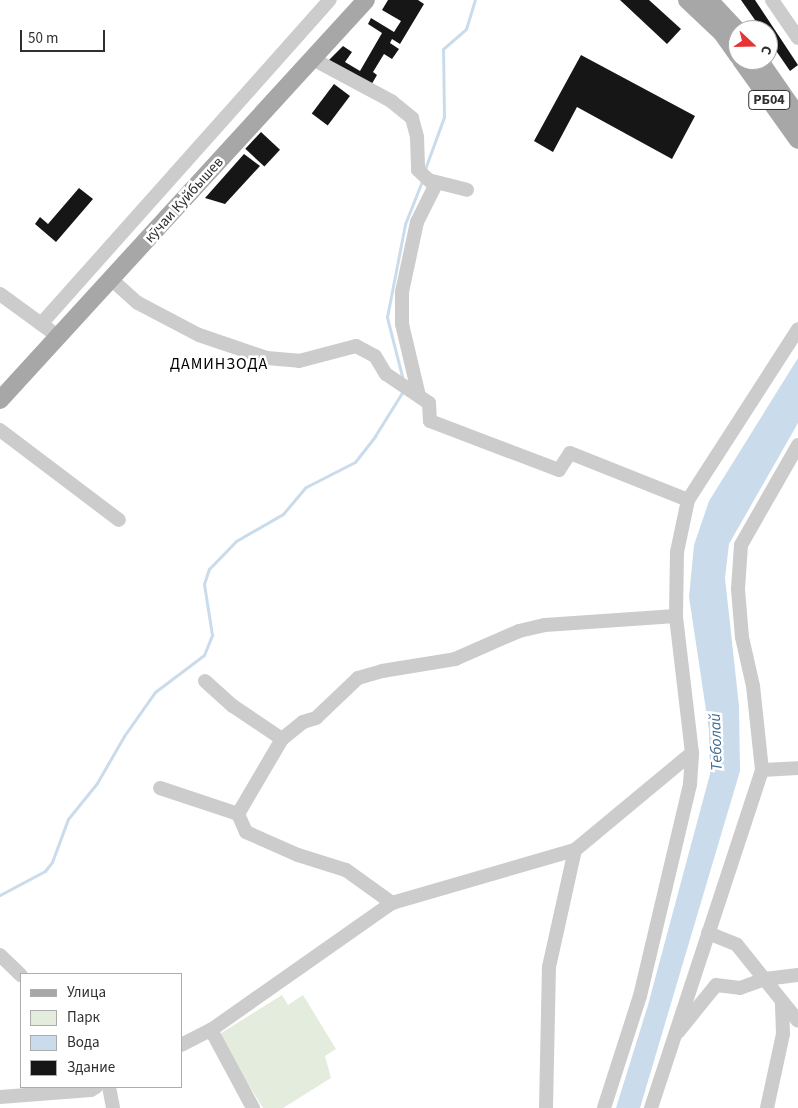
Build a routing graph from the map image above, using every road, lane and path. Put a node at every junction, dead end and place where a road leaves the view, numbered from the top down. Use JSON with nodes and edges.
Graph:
{"nodes":[{"id":1,"x":330,"y":0,"type":"edge"},
{"id":2,"x":366,"y":0,"type":"edge"},
{"id":3,"x":688,"y":0,"type":"edge"},
{"id":4,"x":709,"y":0,"type":"edge"},
{"id":5,"x":772,"y":0,"type":"edge"},
{"id":6,"x":728,"y":20,"type":"edge"},
{"id":7,"x":798,"y":38,"type":"edge"},
{"id":8,"x":728,"y":42,"type":"edge"},
{"id":9,"x":313,"y":59,"type":"junction"},
{"id":10,"x":748,"y":70,"type":"edge"},
{"id":11,"x":765,"y":70,"type":"edge"},
{"id":12,"x":798,"y":116,"type":"edge"},
{"id":13,"x":798,"y":140,"type":"edge"},
{"id":14,"x":432,"y":181,"type":"junction"},
{"id":15,"x":467,"y":190,"type":"dead end"},
{"id":16,"x":111,"y":279,"type":"junction"},
{"id":17,"x":0,"y":294,"type":"edge"},
{"id":18,"x":41,"y":324,"type":"junction"},
{"id":19,"x":798,"y":329,"type":"edge"},
{"id":20,"x":58,"y":337,"type":"junction"},
{"id":21,"x":409,"y":389,"type":"junction"},
{"id":22,"x":0,"y":400,"type":"edge"},
{"id":23,"x":0,"y":430,"type":"edge"},
{"id":24,"x":798,"y":445,"type":"edge"},
{"id":25,"x":688,"y":500,"type":"junction"},
{"id":26,"x":119,"y":520,"type":"dead end"},
{"id":27,"x":676,"y":616,"type":"junction"},
{"id":28,"x":205,"y":680,"type":"dead end"},
{"id":29,"x":282,"y":739,"type":"junction"},
{"id":30,"x":692,"y":753,"type":"junction"},
{"id":31,"x":798,"y":768,"type":"edge"},
{"id":32,"x":762,"y":770,"type":"junction"},
{"id":33,"x":160,"y":788,"type":"dead end"},
{"id":34,"x":238,"y":814,"type":"junction"},
{"id":35,"x":575,"y":850,"type":"junction"},
{"id":36,"x":392,"y":903,"type":"junction"},
{"id":37,"x":708,"y":933,"type":"junction"},
{"id":38,"x":0,"y":955,"type":"edge"},
{"id":39,"x":20,"y":974,"type":"edge"},
{"id":40,"x":798,"y":975,"type":"edge"},
{"id":41,"x":765,"y":980,"type":"junction"},
{"id":42,"x":782,"y":1002,"type":"junction"},
{"id":43,"x":798,"y":1021,"type":"edge"},
{"id":44,"x":212,"y":1030,"type":"junction"},
{"id":45,"x":673,"y":1038,"type":"junction"},
{"id":46,"x":182,"y":1045,"type":"edge"},
{"id":47,"x":94,"y":1088,"type":"edge"},
{"id":48,"x":109,"y":1088,"type":"edge"},
{"id":49,"x":0,"y":1097,"type":"edge"},
{"id":50,"x":113,"y":1108,"type":"edge"},
{"id":51,"x":253,"y":1108,"type":"edge"},
{"id":52,"x":546,"y":1108,"type":"edge"},
{"id":53,"x":604,"y":1108,"type":"edge"},
{"id":54,"x":651,"y":1108,"type":"edge"},
{"id":55,"x":767,"y":1108,"type":"edge"}],
"edges":[{"from":1,"to":18,"type":"street"},
{"from":2,"to":9,"type":"main road","name":"кӯчаи Куйбышев"},
{"from":3,"to":8,"type":"main road"},
{"from":4,"to":6,"type":"main road"},
{"from":5,"to":7,"type":"street"},
{"from":9,"to":14,"type":"street"},
{"from":9,"to":16,"type":"main road","name":"кӯчаи Куйбышев"},
{"from":10,"to":13,"type":"main road","number":"РБ04"},
{"from":11,"to":12,"type":"main road","number":"РБ04"},
{"from":14,"to":15,"type":"street"},
{"from":14,"to":21,"type":"street"},
{"from":16,"to":20,"type":"main road","name":"кӯчаи Куйбышев"},
{"from":16,"to":21,"type":"street"},
{"from":17,"to":18,"type":"street"},
{"from":18,"to":20,"type":"street"},
{"from":19,"to":25,"type":"street"},
{"from":20,"to":22,"type":"main road","name":"кӯчаи Куйбышев"},
{"from":21,"to":25,"type":"street"},
{"from":23,"to":26,"type":"street"},
{"from":24,"to":32,"type":"street"},
{"from":25,"to":27,"type":"street"},
{"from":27,"to":29,"type":"street"},
{"from":27,"to":30,"type":"street"},
{"from":28,"to":29,"type":"street"},
{"from":29,"to":34,"type":"street"},
{"from":30,"to":35,"type":"street"},
{"from":30,"to":53,"type":"street"},
{"from":31,"to":32,"type":"street"},
{"from":32,"to":37,"type":"street"},
{"from":33,"to":34,"type":"street"},
{"from":34,"to":36,"type":"street"},
{"from":35,"to":36,"type":"street"},
{"from":35,"to":52,"type":"street"},
{"from":36,"to":44,"type":"street"},
{"from":37,"to":41,"type":"street"},
{"from":37,"to":45,"type":"street"},
{"from":38,"to":39,"type":"street"},
{"from":40,"to":41,"type":"street"},
{"from":41,"to":42,"type":"street"},
{"from":41,"to":45,"type":"street"},
{"from":42,"to":43,"type":"street"},
{"from":42,"to":55,"type":"street"},
{"from":44,"to":46,"type":"street"},
{"from":44,"to":51,"type":"street"},
{"from":45,"to":54,"type":"street"},
{"from":47,"to":49,"type":"street"},
{"from":48,"to":50,"type":"street"}]}
